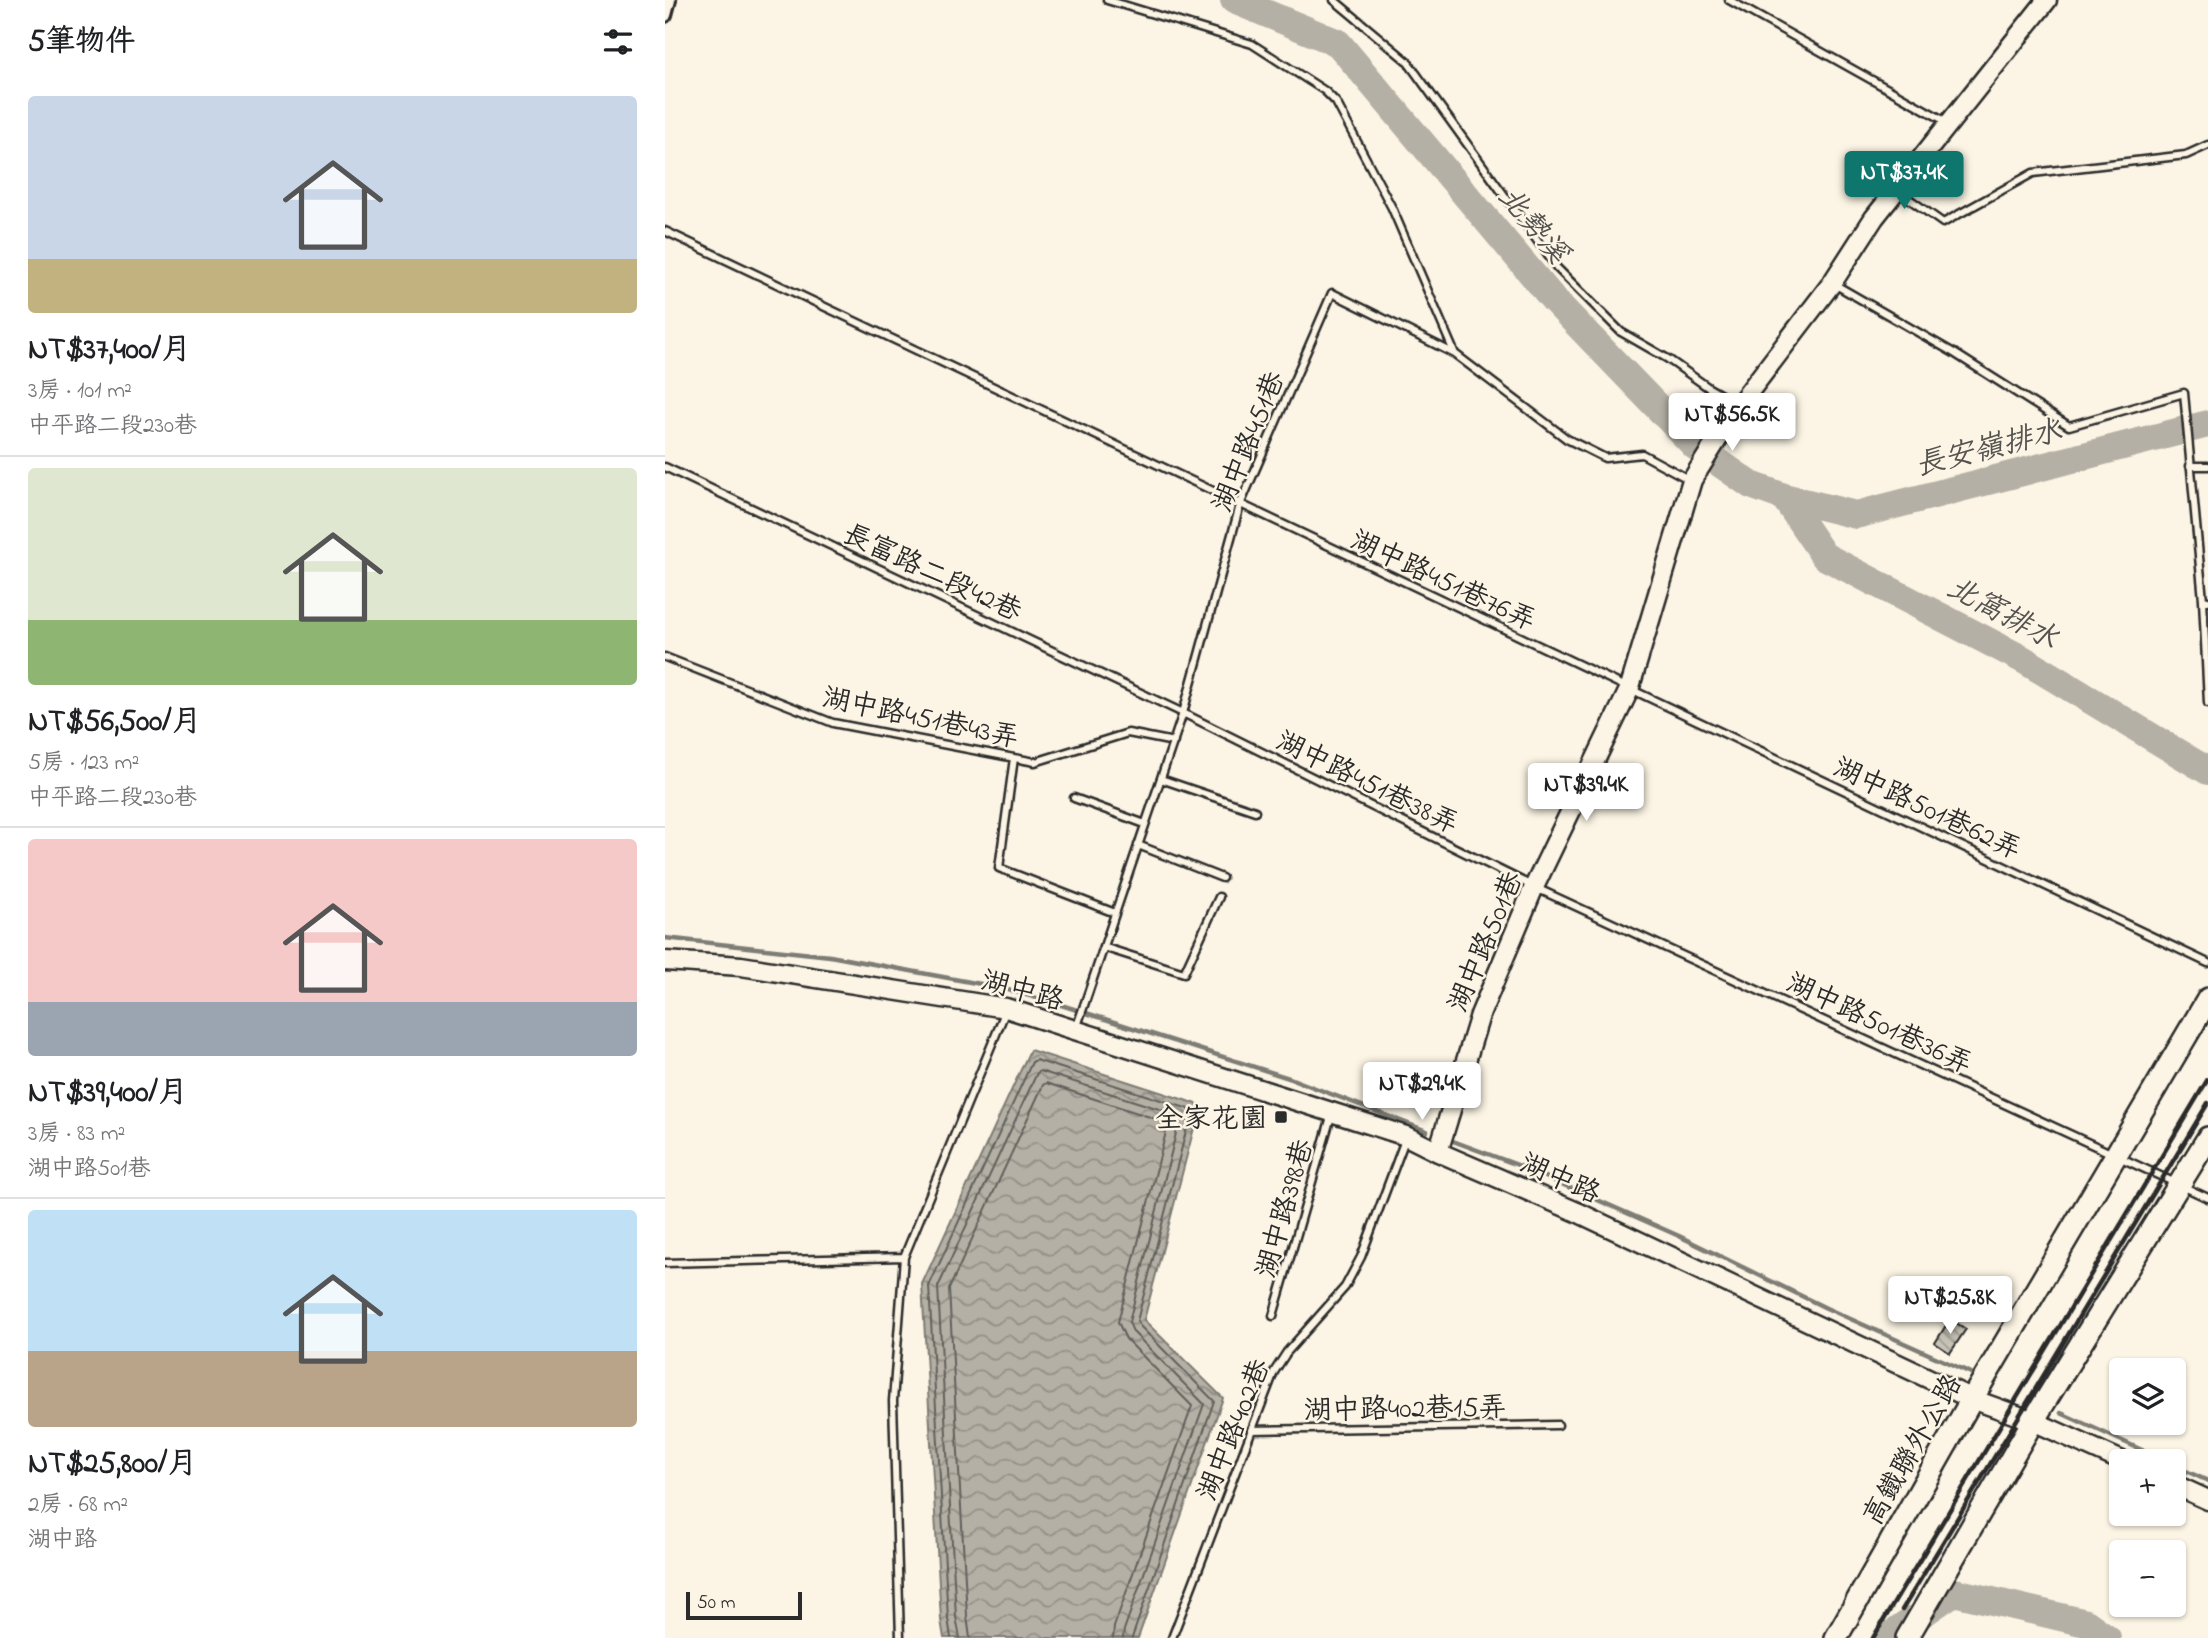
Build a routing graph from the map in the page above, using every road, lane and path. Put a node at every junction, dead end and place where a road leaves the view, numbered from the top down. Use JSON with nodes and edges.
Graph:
{"nodes":[{"id":1,"x":669,"y":0,"type":"edge"},
{"id":2,"x":1107,"y":0,"type":"edge"},
{"id":3,"x":1334,"y":0,"type":"edge"},
{"id":4,"x":1729,"y":0,"type":"edge"},
{"id":5,"x":2047,"y":0,"type":"edge"},
{"id":6,"x":665,"y":15,"type":"edge"},
{"id":7,"x":1949,"y":123,"type":"junction"},
{"id":8,"x":2208,"y":145,"type":"edge"},
{"id":9,"x":1896,"y":190,"type":"junction"},
{"id":10,"x":665,"y":231,"type":"edge"},
{"id":11,"x":1832,"y":283,"type":"junction"},
{"id":12,"x":1455,"y":354,"type":"junction"},
{"id":13,"x":1739,"y":405,"type":"junction"},
{"id":14,"x":2208,"y":466,"type":"edge"},
{"id":15,"x":665,"y":467,"type":"edge"},
{"id":16,"x":2190,"y":467,"type":"junction"},
{"id":17,"x":1692,"y":481,"type":"junction"},
{"id":18,"x":1240,"y":505,"type":"junction"},
{"id":19,"x":2205,"y":601,"type":"edge"},
{"id":20,"x":665,"y":657,"type":"edge"},
{"id":21,"x":1629,"y":690,"type":"junction"},
{"id":22,"x":2208,"y":703,"type":"edge"},
{"id":23,"x":1184,"y":713,"type":"junction"},
{"id":24,"x":1174,"y":742,"type":"junction"},
{"id":25,"x":1014,"y":758,"type":"junction"},
{"id":26,"x":1161,"y":779,"type":"junction"},
{"id":27,"x":1074,"y":798,"type":"dead end"},
{"id":28,"x":1255,"y":811,"type":"dead end"},
{"id":29,"x":1145,"y":824,"type":"junction"},
{"id":30,"x":1139,"y":845,"type":"junction"},
{"id":31,"x":1222,"y":878,"type":"dead end"},
{"id":32,"x":1534,"y":887,"type":"junction"},
{"id":33,"x":1219,"y":897,"type":"dead end"},
{"id":34,"x":1115,"y":913,"type":"junction"},
{"id":35,"x":1103,"y":947,"type":"junction"},
{"id":36,"x":665,"y":961,"type":"edge"},
{"id":37,"x":2208,"y":963,"type":"edge"},
{"id":38,"x":2208,"y":999,"type":"edge"},
{"id":39,"x":1006,"y":1008,"type":"junction"},
{"id":40,"x":1075,"y":1030,"type":"junction"},
{"id":41,"x":1333,"y":1112,"type":"junction"},
{"id":42,"x":1406,"y":1136,"type":"junction"},
{"id":43,"x":2208,"y":1138,"type":"edge"},
{"id":44,"x":1437,"y":1152,"type":"junction"},
{"id":45,"x":2116,"y":1154,"type":"junction"},
{"id":46,"x":2179,"y":1184,"type":"junction"},
{"id":47,"x":2208,"y":1198,"type":"edge"},
{"id":48,"x":904,"y":1257,"type":"junction"},
{"id":49,"x":665,"y":1264,"type":"edge"},
{"id":50,"x":1273,"y":1316,"type":"dead end"},
{"id":51,"x":1972,"y":1399,"type":"junction"},
{"id":52,"x":2033,"y":1421,"type":"junction"},
{"id":53,"x":1558,"y":1425,"type":"dead end"},
{"id":54,"x":1251,"y":1430,"type":"junction"},
{"id":55,"x":2109,"y":1455,"type":"edge"},
{"id":56,"x":2186,"y":1490,"type":"edge"},
{"id":57,"x":2208,"y":1500,"type":"edge"},
{"id":58,"x":900,"y":1638,"type":"edge"},
{"id":59,"x":1172,"y":1638,"type":"edge"},
{"id":60,"x":1836,"y":1638,"type":"edge"},
{"id":61,"x":1907,"y":1638,"type":"edge"}],
"edges":[{"from":1,"to":6,"type":"street"},
{"from":2,"to":12,"type":"lane"},
{"from":3,"to":13,"type":"lane"},
{"from":4,"to":7,"type":"lane"},
{"from":5,"to":7,"type":"street","name":"湖中路501巷"},
{"from":7,"to":9,"type":"street","name":"湖中路501巷"},
{"from":8,"to":9,"type":"lane"},
{"from":9,"to":11,"type":"street","name":"湖中路501巷"},
{"from":10,"to":18,"type":"lane","name":"湖中路451巷76弄"},
{"from":11,"to":13,"type":"street","name":"湖中路501巷"},
{"from":11,"to":16,"type":"lane"},
{"from":12,"to":17,"type":"lane","name":"湖中路451巷"},
{"from":12,"to":18,"type":"lane","name":"湖中路451巷"},
{"from":13,"to":17,"type":"street","name":"湖中路501巷"},
{"from":14,"to":16,"type":"lane"},
{"from":15,"to":23,"type":"lane","name":"長富路二段42巷"},
{"from":16,"to":19,"type":"lane"},
{"from":17,"to":21,"type":"street","name":"湖中路501巷"},
{"from":18,"to":21,"type":"lane","name":"湖中路451巷76弄"},
{"from":18,"to":23,"type":"lane","name":"湖中路451巷"},
{"from":19,"to":22,"type":"lane"},
{"from":20,"to":25,"type":"lane","name":"湖中路451巷43弄"},
{"from":21,"to":32,"type":"street","name":"湖中路501巷"},
{"from":21,"to":37,"type":"lane","name":"湖中路501巷62弄"},
{"from":23,"to":24,"type":"lane","name":"湖中路451巷"},
{"from":23,"to":32,"type":"lane","name":"湖中路451巷38弄"},
{"from":24,"to":25,"type":"lane","name":"湖中路451巷43弄"},
{"from":24,"to":26,"type":"lane","name":"湖中路451巷"},
{"from":25,"to":34,"type":"lane"},
{"from":26,"to":28,"type":"lane"},
{"from":26,"to":29,"type":"lane","name":"湖中路451巷"},
{"from":27,"to":29,"type":"lane"},
{"from":29,"to":30,"type":"lane","name":"湖中路451巷"},
{"from":30,"to":31,"type":"lane"},
{"from":30,"to":34,"type":"lane","name":"湖中路451巷"},
{"from":32,"to":44,"type":"street","name":"湖中路501巷"},
{"from":32,"to":45,"type":"lane","name":"湖中路501巷36弄"},
{"from":33,"to":35,"type":"lane"},
{"from":34,"to":35,"type":"lane","name":"湖中路451巷"},
{"from":35,"to":40,"type":"lane","name":"湖中路451巷"},
{"from":36,"to":39,"type":"street","name":"湖中路"},
{"from":38,"to":45,"type":"main road","name":"高鐵聯外公路"},
{"from":39,"to":40,"type":"street","name":"湖中路"},
{"from":39,"to":48,"type":"lane"},
{"from":40,"to":41,"type":"street","name":"湖中路"},
{"from":41,"to":42,"type":"street","name":"湖中路"},
{"from":41,"to":50,"type":"lane","name":"湖中路398巷"},
{"from":42,"to":44,"type":"street","name":"湖中路"},
{"from":42,"to":54,"type":"lane","name":"湖中路402巷"},
{"from":43,"to":46,"type":"main road"},
{"from":44,"to":51,"type":"street","name":"湖中路"},
{"from":45,"to":46,"type":"lane","name":"湖中路501巷36弄"},
{"from":45,"to":51,"type":"main road","name":"高鐵聯外公路"},
{"from":46,"to":47,"type":"lane","name":"湖中路501巷36弄"},
{"from":46,"to":52,"type":"main road"},
{"from":48,"to":49,"type":"lane"},
{"from":48,"to":58,"type":"lane"},
{"from":51,"to":52,"type":"street","name":"湖中路"},
{"from":51,"to":60,"type":"main road","name":"高鐵聯外公路"},
{"from":52,"to":55,"type":"street","name":"湖中路"},
{"from":52,"to":61,"type":"main road"},
{"from":53,"to":54,"type":"lane","name":"湖中路402巷15弄"},
{"from":54,"to":59,"type":"lane","name":"湖中路402巷"},
{"from":56,"to":57,"type":"street"}]}
